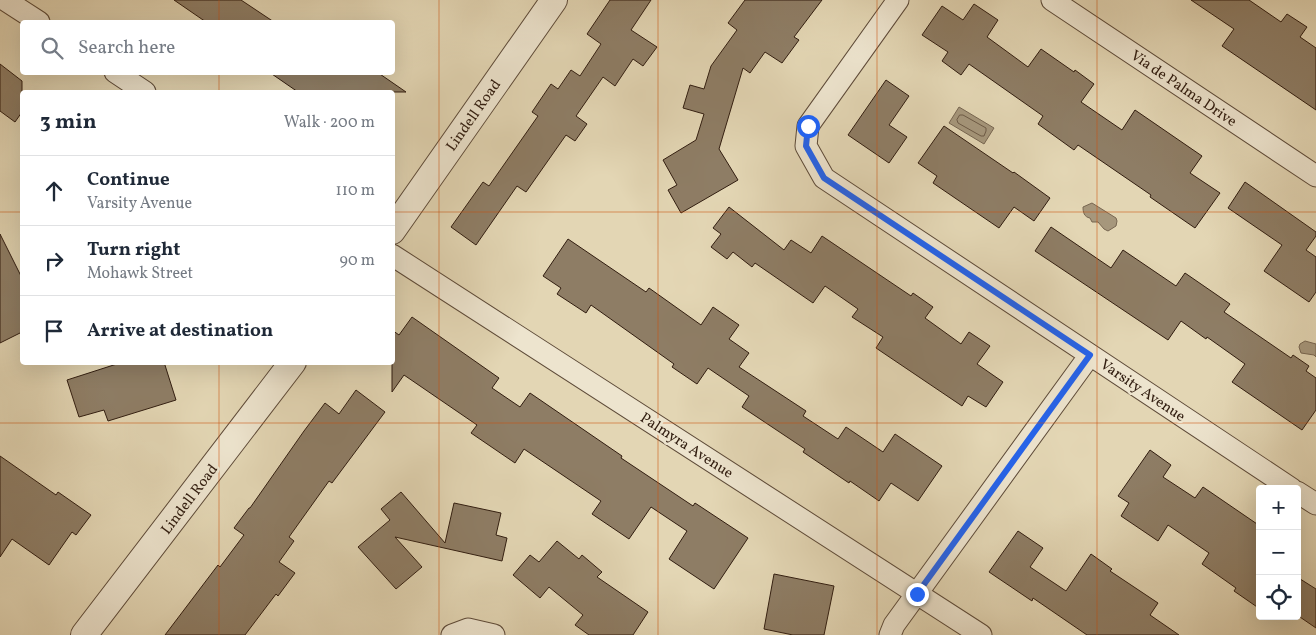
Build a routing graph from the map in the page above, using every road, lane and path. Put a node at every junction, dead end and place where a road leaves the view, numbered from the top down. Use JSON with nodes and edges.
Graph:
{"nodes":[{"id":1,"x":5,"y":0,"type":"edge"},
{"id":2,"x":554,"y":0,"type":"edge"},
{"id":3,"x":898,"y":0,"type":"edge"},
{"id":4,"x":1052,"y":0,"type":"edge"},
{"id":5,"x":36,"y":20,"type":"edge"},
{"id":6,"x":120,"y":75,"type":"edge"},
{"id":7,"x":142,"y":90,"type":"edge"},
{"id":8,"x":1316,"y":176,"type":"edge"},
{"id":9,"x":395,"y":227,"type":"edge"},
{"id":10,"x":395,"y":257,"type":"edge"},
{"id":11,"x":1090,"y":355,"type":"junction"},
{"id":12,"x":291,"y":365,"type":"edge"},
{"id":13,"x":1286,"y":485,"type":"edge"},
{"id":14,"x":1301,"y":495,"type":"edge"},
{"id":15,"x":1316,"y":504,"type":"edge"},
{"id":16,"x":917,"y":594,"type":"junction"},
{"id":17,"x":460,"y":632,"type":"edge"},
{"id":18,"x":84,"y":635,"type":"edge"},
{"id":19,"x":494,"y":635,"type":"edge"},
{"id":20,"x":890,"y":635,"type":"edge"},
{"id":21,"x":981,"y":635,"type":"edge"}],
"edges":[{"from":1,"to":5,"type":"street"},
{"from":2,"to":9,"type":"street","name":"Lindell Road"},
{"from":3,"to":11,"type":"street","name":"Varsity Avenue"},
{"from":4,"to":8,"type":"street","name":"Via de Palma Drive"},
{"from":6,"to":7,"type":"street"},
{"from":10,"to":16,"type":"street","name":"Palmyra Avenue"},
{"from":11,"to":13,"type":"street","name":"Varsity Avenue"},
{"from":11,"to":16,"type":"street"},
{"from":12,"to":18,"type":"street","name":"Lindell Road"},
{"from":14,"to":15,"type":"street"},
{"from":16,"to":20,"type":"street"},
{"from":16,"to":21,"type":"street","name":"Palmyra Avenue"},
{"from":17,"to":19,"type":"street"}]}
